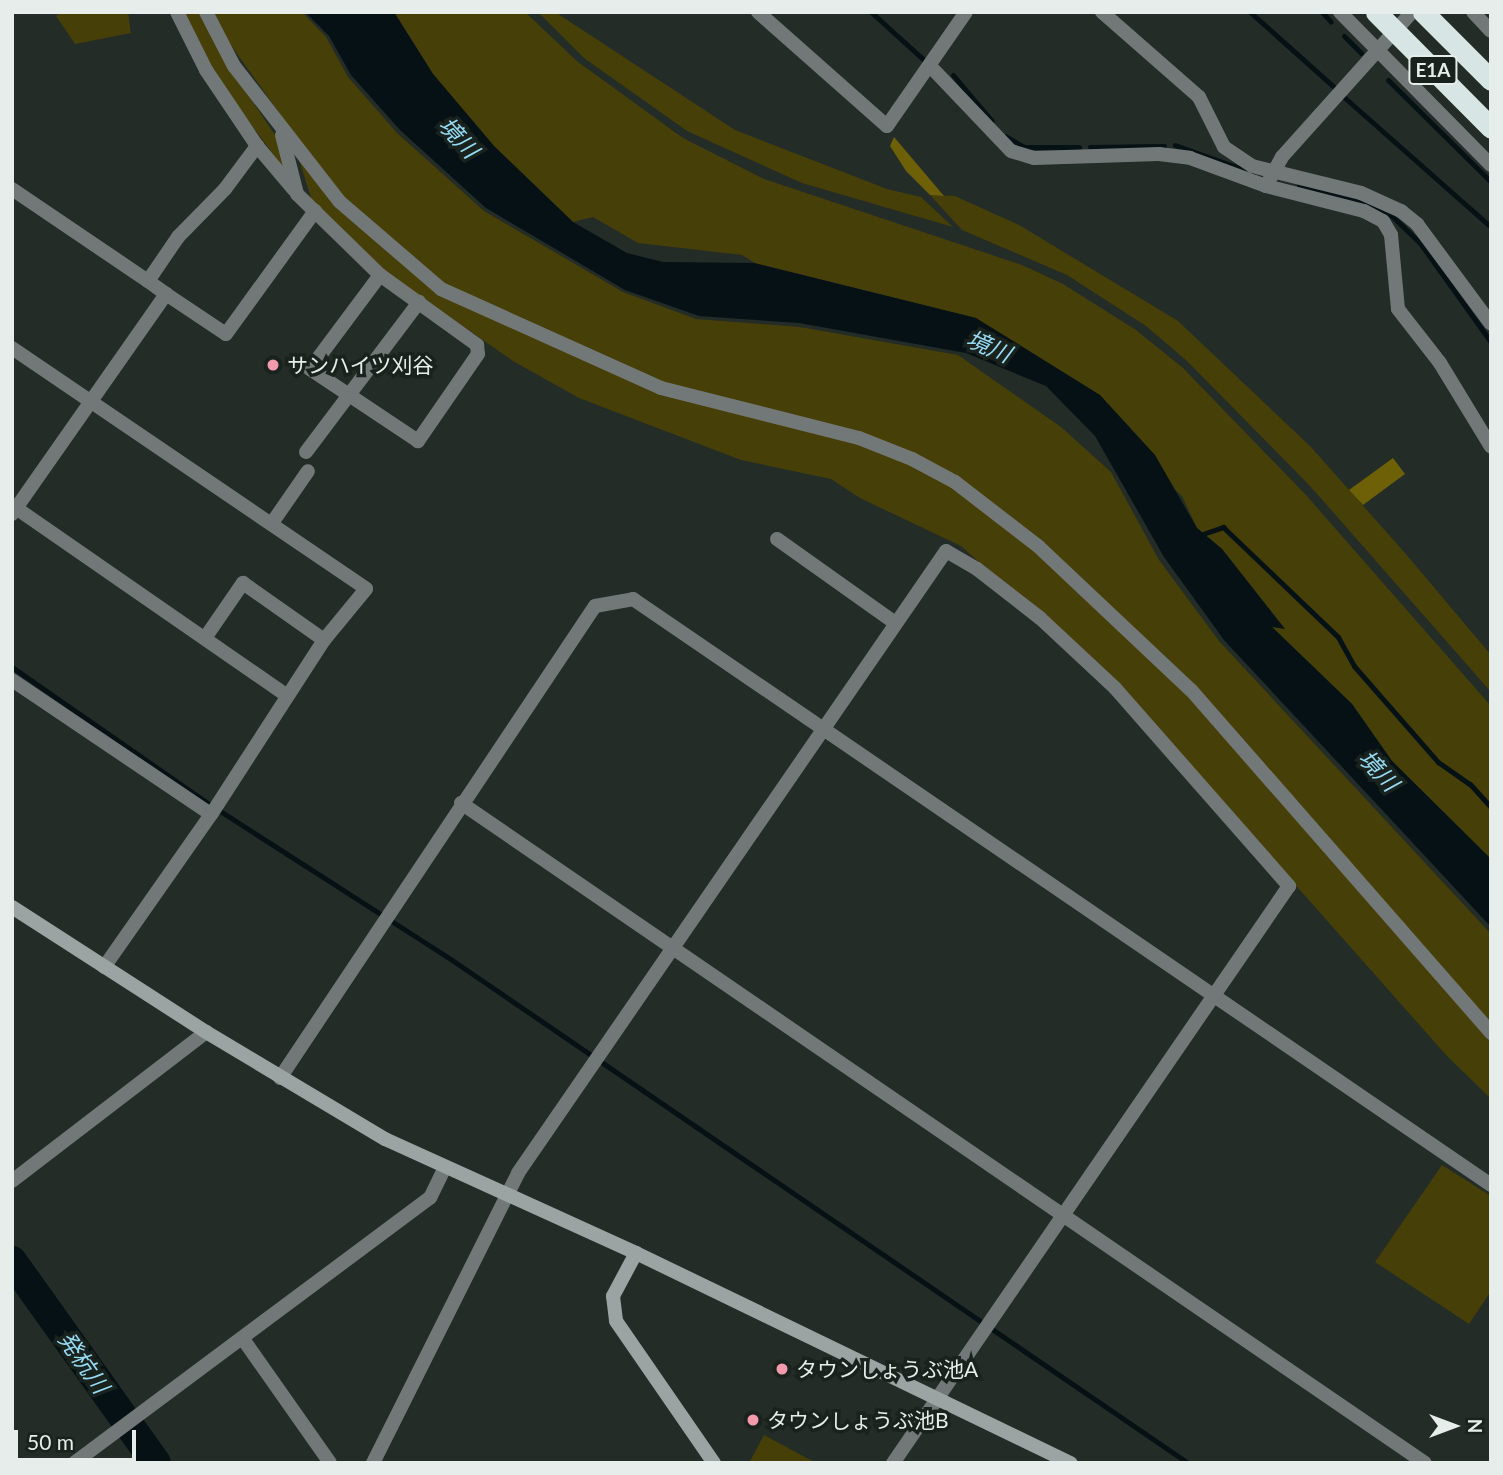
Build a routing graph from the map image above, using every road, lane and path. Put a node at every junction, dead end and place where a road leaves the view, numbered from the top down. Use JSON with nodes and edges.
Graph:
{"nodes":[{"id":1,"x":177,"y":12,"type":"edge"},
{"id":2,"x":206,"y":12,"type":"edge"},
{"id":3,"x":758,"y":12,"type":"edge"},
{"id":4,"x":966,"y":12,"type":"edge"},
{"id":5,"x":1102,"y":12,"type":"edge"},
{"id":6,"x":1340,"y":12,"type":"edge"},
{"id":7,"x":1376,"y":12,"type":"edge"},
{"id":8,"x":1412,"y":12,"type":"edge"},
{"id":9,"x":1423,"y":12,"type":"edge"},
{"id":10,"x":1473,"y":12,"type":"edge"},
{"id":11,"x":1491,"y":31,"type":"edge"},
{"id":12,"x":1377,"y":52,"type":"junction"},
{"id":13,"x":932,"y":67,"type":"junction"},
{"id":14,"x":1491,"y":80,"type":"edge"},
{"id":15,"x":1491,"y":128,"type":"edge"},
{"id":16,"x":281,"y":131,"type":"junction"},
{"id":17,"x":257,"y":146,"type":"junction"},
{"id":18,"x":1491,"y":165,"type":"edge"},
{"id":19,"x":1269,"y":179,"type":"junction"},
{"id":20,"x":12,"y":189,"type":"edge"},
{"id":21,"x":297,"y":194,"type":"junction"},
{"id":22,"x":315,"y":211,"type":"junction"},
{"id":23,"x":380,"y":275,"type":"junction"},
{"id":24,"x":148,"y":281,"type":"junction"},
{"id":25,"x":166,"y":294,"type":"junction"},
{"id":26,"x":419,"y":302,"type":"junction"},
{"id":27,"x":1491,"y":324,"type":"edge"},
{"id":28,"x":12,"y":348,"type":"edge"},
{"id":29,"x":348,"y":397,"type":"junction"},
{"id":30,"x":92,"y":402,"type":"junction"},
{"id":31,"x":1491,"y":447,"type":"edge"},
{"id":32,"x":306,"y":452,"type":"dead end"},
{"id":33,"x":308,"y":471,"type":"dead end"},
{"id":34,"x":14,"y":511,"type":"edge"},
{"id":35,"x":272,"y":523,"type":"junction"},
{"id":36,"x":777,"y":539,"type":"dead end"},
{"id":37,"x":895,"y":624,"type":"junction"},
{"id":38,"x":205,"y":638,"type":"junction"},
{"id":39,"x":324,"y":640,"type":"junction"},
{"id":40,"x":12,"y":680,"type":"edge"},
{"id":41,"x":286,"y":695,"type":"junction"},
{"id":42,"x":820,"y":729,"type":"junction"},
{"id":43,"x":461,"y":803,"type":"junction"},
{"id":44,"x":214,"y":809,"type":"junction"},
{"id":45,"x":12,"y":907,"type":"edge"},
{"id":46,"x":671,"y":948,"type":"junction"},
{"id":47,"x":104,"y":967,"type":"junction"},
{"id":48,"x":1213,"y":996,"type":"junction"},
{"id":49,"x":206,"y":1032,"type":"junction"},
{"id":50,"x":1491,"y":1033,"type":"edge"},
{"id":51,"x":280,"y":1078,"type":"junction"},
{"id":52,"x":445,"y":1167,"type":"junction"},
{"id":53,"x":12,"y":1181,"type":"edge"},
{"id":54,"x":1491,"y":1185,"type":"edge"},
{"id":55,"x":508,"y":1194,"type":"junction"},
{"id":56,"x":1063,"y":1216,"type":"junction"},
{"id":57,"x":636,"y":1253,"type":"junction"},
{"id":58,"x":243,"y":1339,"type":"junction"},
{"id":59,"x":935,"y":1397,"type":"junction"},
{"id":60,"x":1056,"y":1459,"type":"edge"},
{"id":61,"x":74,"y":1463,"type":"edge"},
{"id":62,"x":330,"y":1463,"type":"edge"},
{"id":63,"x":373,"y":1463,"type":"edge"},
{"id":64,"x":714,"y":1463,"type":"edge"},
{"id":65,"x":893,"y":1463,"type":"edge"},
{"id":66,"x":1072,"y":1463,"type":"edge"},
{"id":67,"x":1425,"y":1463,"type":"edge"}],
"edges":[{"from":1,"to":17,"type":"street"},
{"from":2,"to":16,"type":"street"},
{"from":3,"to":13,"type":"street"},
{"from":4,"to":13,"type":"street"},
{"from":5,"to":19,"type":"street"},
{"from":6,"to":12,"type":"street"},
{"from":7,"to":15,"type":"highway","number":"E1A"},
{"from":8,"to":12,"type":"street"},
{"from":9,"to":14,"type":"highway","number":"E1A"},
{"from":10,"to":11,"type":"street"},
{"from":12,"to":18,"type":"street"},
{"from":12,"to":19,"type":"street"},
{"from":13,"to":19,"type":"street"},
{"from":16,"to":21,"type":"street"},
{"from":16,"to":50,"type":"street"},
{"from":17,"to":21,"type":"street"},
{"from":17,"to":24,"type":"street"},
{"from":19,"to":27,"type":"street"},
{"from":19,"to":31,"type":"street"},
{"from":20,"to":24,"type":"street"},
{"from":21,"to":22,"type":"street"},
{"from":22,"to":23,"type":"street"},
{"from":22,"to":25,"type":"street"},
{"from":23,"to":26,"type":"street"},
{"from":23,"to":29,"type":"street"},
{"from":24,"to":25,"type":"street"},
{"from":25,"to":30,"type":"street"},
{"from":26,"to":29,"type":"street"},
{"from":26,"to":29,"type":"street"},
{"from":28,"to":30,"type":"street"},
{"from":29,"to":32,"type":"street"},
{"from":30,"to":34,"type":"street"},
{"from":30,"to":35,"type":"street"},
{"from":33,"to":35,"type":"street"},
{"from":34,"to":38,"type":"street"},
{"from":35,"to":39,"type":"street"},
{"from":36,"to":37,"type":"street"},
{"from":37,"to":42,"type":"street"},
{"from":37,"to":48,"type":"street"},
{"from":38,"to":39,"type":"street"},
{"from":38,"to":41,"type":"street"},
{"from":39,"to":41,"type":"street"},
{"from":40,"to":44,"type":"street"},
{"from":41,"to":44,"type":"street"},
{"from":42,"to":43,"type":"street"},
{"from":42,"to":46,"type":"street"},
{"from":42,"to":48,"type":"street"},
{"from":43,"to":46,"type":"street"},
{"from":43,"to":51,"type":"street"},
{"from":44,"to":47,"type":"street"},
{"from":45,"to":47,"type":"street"},
{"from":46,"to":55,"type":"street"},
{"from":46,"to":56,"type":"street"},
{"from":47,"to":49,"type":"street"},
{"from":48,"to":54,"type":"street"},
{"from":48,"to":56,"type":"street"},
{"from":49,"to":51,"type":"street"},
{"from":49,"to":53,"type":"street"},
{"from":51,"to":52,"type":"street"},
{"from":52,"to":55,"type":"street"},
{"from":52,"to":58,"type":"street"},
{"from":55,"to":57,"type":"street"},
{"from":55,"to":63,"type":"street"},
{"from":56,"to":59,"type":"street"},
{"from":56,"to":67,"type":"street"},
{"from":57,"to":59,"type":"street"},
{"from":57,"to":64,"type":"street"},
{"from":58,"to":61,"type":"street"},
{"from":58,"to":62,"type":"street"},
{"from":59,"to":60,"type":"street"},
{"from":59,"to":65,"type":"street"},
{"from":60,"to":66,"type":"street"}]}
